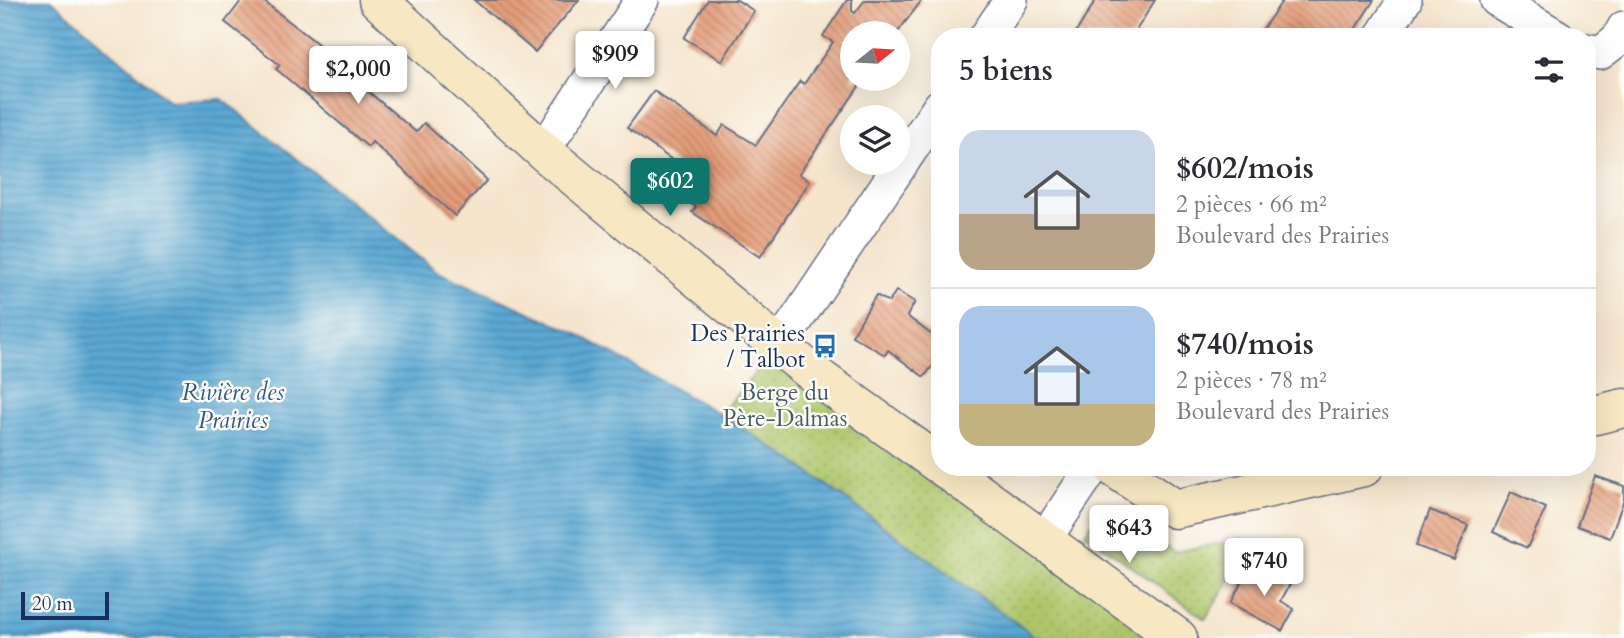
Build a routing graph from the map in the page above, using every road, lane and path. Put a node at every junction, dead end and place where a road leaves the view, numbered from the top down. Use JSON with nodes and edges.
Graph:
{"nodes":[{"id":1,"x":378,"y":0,"type":"edge"},
{"id":2,"x":642,"y":0,"type":"edge"},
{"id":3,"x":1011,"y":0,"type":"edge"},
{"id":4,"x":1405,"y":0,"type":"edge"},
{"id":5,"x":1497,"y":0,"type":"edge"},
{"id":6,"x":992,"y":28,"type":"edge"},
{"id":7,"x":1387,"y":28,"type":"edge"},
{"id":8,"x":1543,"y":28,"type":"edge"},
{"id":9,"x":1624,"y":28,"type":"edge"},
{"id":10,"x":1596,"y":51,"type":"edge"},
{"id":11,"x":931,"y":119,"type":"edge"},
{"id":12,"x":543,"y":152,"type":"junction"},
{"id":13,"x":779,"y":346,"type":"junction"},
{"id":14,"x":1624,"y":408,"type":"edge"},
{"id":15,"x":1596,"y":414,"type":"edge"},
{"id":16,"x":931,"y":459,"type":"edge"},
{"id":17,"x":955,"y":476,"type":"edge"},
{"id":18,"x":1087,"y":476,"type":"edge"},
{"id":19,"x":1126,"y":476,"type":"edge"},
{"id":20,"x":1324,"y":476,"type":"edge"},
{"id":21,"x":1044,"y":540,"type":"junction"},
{"id":22,"x":1178,"y":638,"type":"edge"}],
"edges":[{"from":1,"to":12,"type":"street"},
{"from":2,"to":12,"type":"street"},
{"from":3,"to":6,"type":"street"},
{"from":4,"to":7,"type":"street"},
{"from":5,"to":8,"type":"street"},
{"from":9,"to":10,"type":"street"},
{"from":11,"to":13,"type":"street"},
{"from":12,"to":13,"type":"street"},
{"from":13,"to":16,"type":"street"},
{"from":14,"to":15,"type":"street"},
{"from":17,"to":21,"type":"street"},
{"from":18,"to":21,"type":"street"},
{"from":19,"to":20,"type":"street"},
{"from":21,"to":22,"type":"street"}]}
